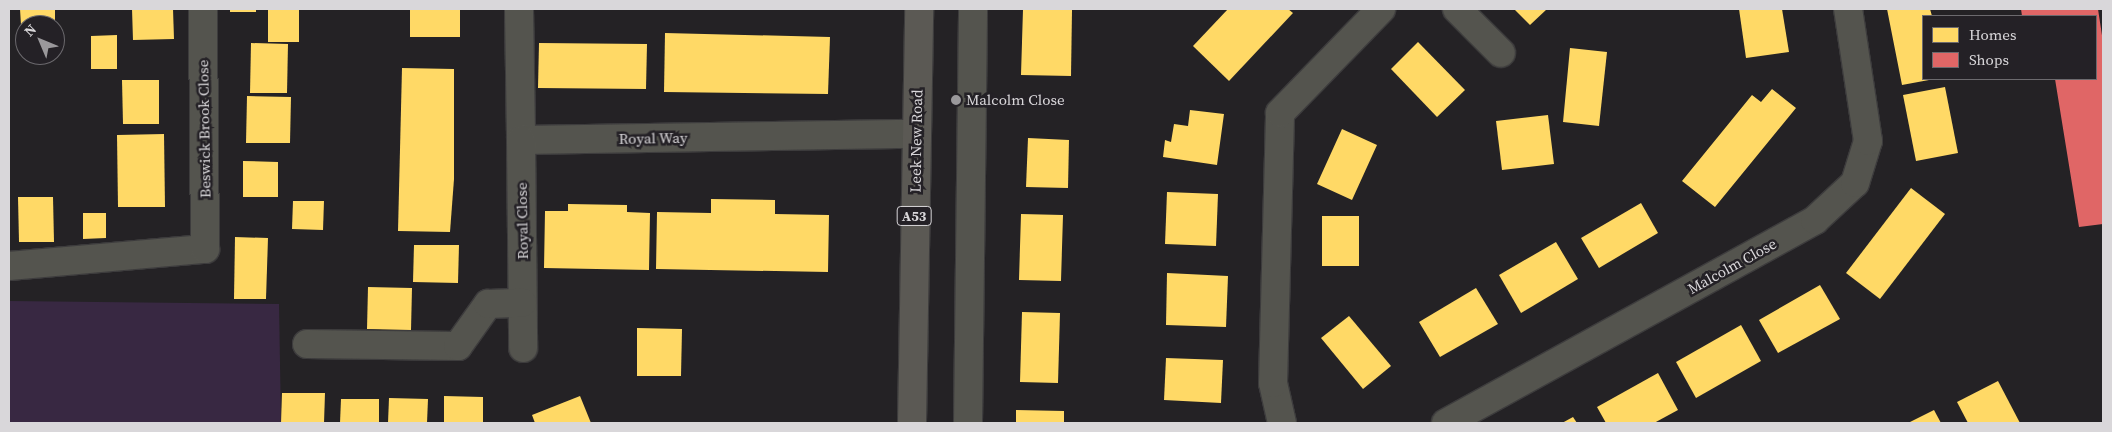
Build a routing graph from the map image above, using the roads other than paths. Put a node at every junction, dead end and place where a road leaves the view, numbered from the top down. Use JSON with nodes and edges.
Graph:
{"nodes":[{"id":1,"x":203,"y":9,"type":"edge"},
{"id":2,"x":519,"y":9,"type":"edge"},
{"id":3,"x":919,"y":9,"type":"edge"},
{"id":4,"x":973,"y":9,"type":"edge"},
{"id":5,"x":1381,"y":9,"type":"edge"},
{"id":6,"x":1456,"y":9,"type":"edge"},
{"id":7,"x":1848,"y":9,"type":"edge"},
{"id":8,"x":1502,"y":53,"type":"dead end"},
{"id":9,"x":915,"y":134,"type":"junction"},
{"id":10,"x":521,"y":140,"type":"junction"},
{"id":11,"x":9,"y":266,"type":"edge"},
{"id":12,"x":522,"y":303,"type":"junction"},
{"id":13,"x":307,"y":344,"type":"dead end"},
{"id":14,"x":523,"y":348,"type":"dead end"},
{"id":15,"x":912,"y":423,"type":"edge"},
{"id":16,"x":968,"y":423,"type":"edge"},
{"id":17,"x":1282,"y":423,"type":"edge"},
{"id":18,"x":1446,"y":423,"type":"edge"}],
"edges":[{"from":1,"to":11,"type":"street","name":"Beswick Brook Close"},
{"from":2,"to":10,"type":"street"},
{"from":3,"to":9,"type":"highway","name":"Leek New Road","number":"A53"},
{"from":4,"to":16,"type":"street"},
{"from":5,"to":17,"type":"street"},
{"from":6,"to":8,"type":"street"},
{"from":7,"to":18,"type":"street","name":"Malcolm Close"},
{"from":9,"to":10,"type":"street","name":"Royal Way"},
{"from":9,"to":15,"type":"highway","name":"Leek New Road","number":"A53"},
{"from":10,"to":12,"type":"street","name":"Royal Close"},
{"from":12,"to":13,"type":"street"},
{"from":12,"to":14,"type":"street","name":"Royal Close"}]}
